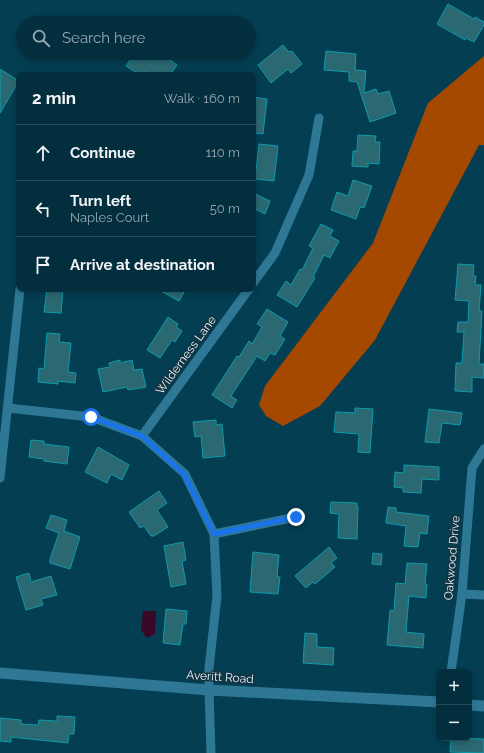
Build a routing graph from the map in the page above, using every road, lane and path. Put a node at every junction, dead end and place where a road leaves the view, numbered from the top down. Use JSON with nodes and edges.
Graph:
{"nodes":[{"id":1,"x":319,"y":118,"type":"dead end"},
{"id":2,"x":256,"y":280,"type":"edge"},
{"id":3,"x":20,"y":292,"type":"edge"},
{"id":4,"x":247,"y":292,"type":"edge"},
{"id":5,"x":8,"y":408,"type":"junction"},
{"id":6,"x":142,"y":436,"type":"junction"},
{"id":7,"x":484,"y":449,"type":"edge"},
{"id":8,"x":0,"y":478,"type":"edge"},
{"id":9,"x":296,"y":517,"type":"dead end"},
{"id":10,"x":214,"y":534,"type":"junction"},
{"id":11,"x":462,"y":594,"type":"junction"},
{"id":12,"x":484,"y":595,"type":"edge"},
{"id":13,"x":451,"y":669,"type":"edge"},
{"id":14,"x":0,"y":673,"type":"edge"},
{"id":15,"x":209,"y":690,"type":"junction"},
{"id":16,"x":436,"y":702,"type":"edge"},
{"id":17,"x":472,"y":705,"type":"edge"},
{"id":18,"x":484,"y":706,"type":"edge"},
{"id":19,"x":211,"y":753,"type":"edge"}],
"edges":[{"from":1,"to":2,"type":"street"},
{"from":3,"to":5,"type":"street"},
{"from":4,"to":6,"type":"street","name":"Wilderness Lane"},
{"from":5,"to":6,"type":"street"},
{"from":5,"to":8,"type":"street"},
{"from":6,"to":10,"type":"street"},
{"from":7,"to":11,"type":"street","name":"Oakwood Drive"},
{"from":9,"to":10,"type":"street"},
{"from":10,"to":15,"type":"street"},
{"from":11,"to":12,"type":"street"},
{"from":11,"to":13,"type":"street","name":"Oakwood Drive"},
{"from":14,"to":15,"type":"street","name":"Averitt Road"},
{"from":15,"to":16,"type":"street","name":"Averitt Road"},
{"from":15,"to":19,"type":"street"},
{"from":17,"to":18,"type":"street"}]}
